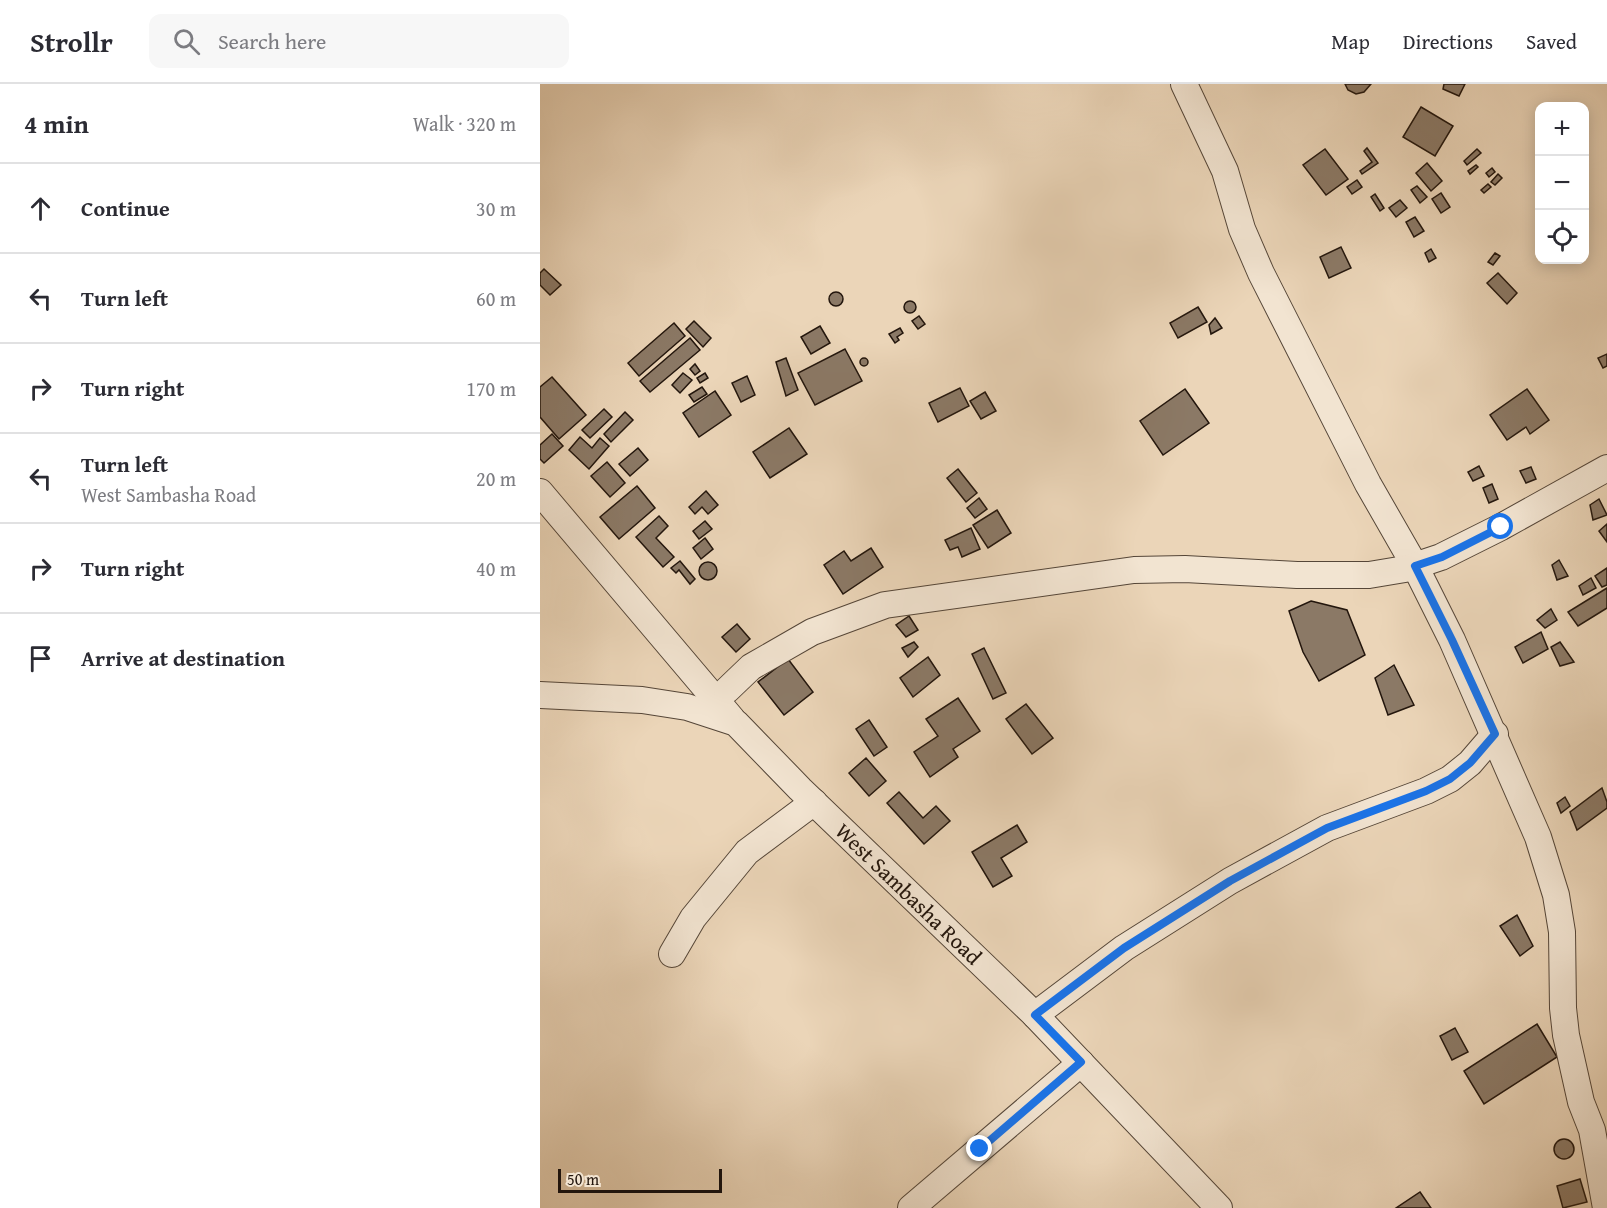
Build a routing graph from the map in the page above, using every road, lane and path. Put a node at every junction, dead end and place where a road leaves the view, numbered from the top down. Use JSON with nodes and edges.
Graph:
{"nodes":[{"id":1,"x":1184,"y":84,"type":"edge"},
{"id":2,"x":1607,"y":468,"type":"edge"},
{"id":3,"x":540,"y":492,"type":"edge"},
{"id":4,"x":1415,"y":566,"type":"junction"},
{"id":5,"x":727,"y":690,"type":"dead end"},
{"id":6,"x":540,"y":694,"type":"edge"},
{"id":7,"x":736,"y":723,"type":"junction"},
{"id":8,"x":1495,"y":734,"type":"junction"},
{"id":9,"x":814,"y":802,"type":"junction"},
{"id":10,"x":672,"y":954,"type":"dead end"},
{"id":11,"x":1035,"y":1015,"type":"junction"},
{"id":12,"x":1081,"y":1062,"type":"junction"},
{"id":13,"x":911,"y":1208,"type":"edge"},
{"id":14,"x":1220,"y":1208,"type":"edge"},
{"id":15,"x":1606,"y":1208,"type":"edge"}],
"edges":[{"from":1,"to":4,"type":"street"},
{"from":2,"to":4,"type":"street"},
{"from":3,"to":7,"type":"street"},
{"from":4,"to":5,"type":"street"},
{"from":4,"to":8,"type":"street"},
{"from":6,"to":7,"type":"street","name":"West Sambasha Road"},
{"from":7,"to":9,"type":"street","name":"West Sambasha Road"},
{"from":8,"to":11,"type":"street"},
{"from":8,"to":15,"type":"street"},
{"from":9,"to":10,"type":"street"},
{"from":9,"to":11,"type":"street","name":"West Sambasha Road"},
{"from":11,"to":12,"type":"street","name":"West Sambasha Road"},
{"from":12,"to":13,"type":"street"},
{"from":12,"to":14,"type":"street","name":"West Sambasha Road"}]}
